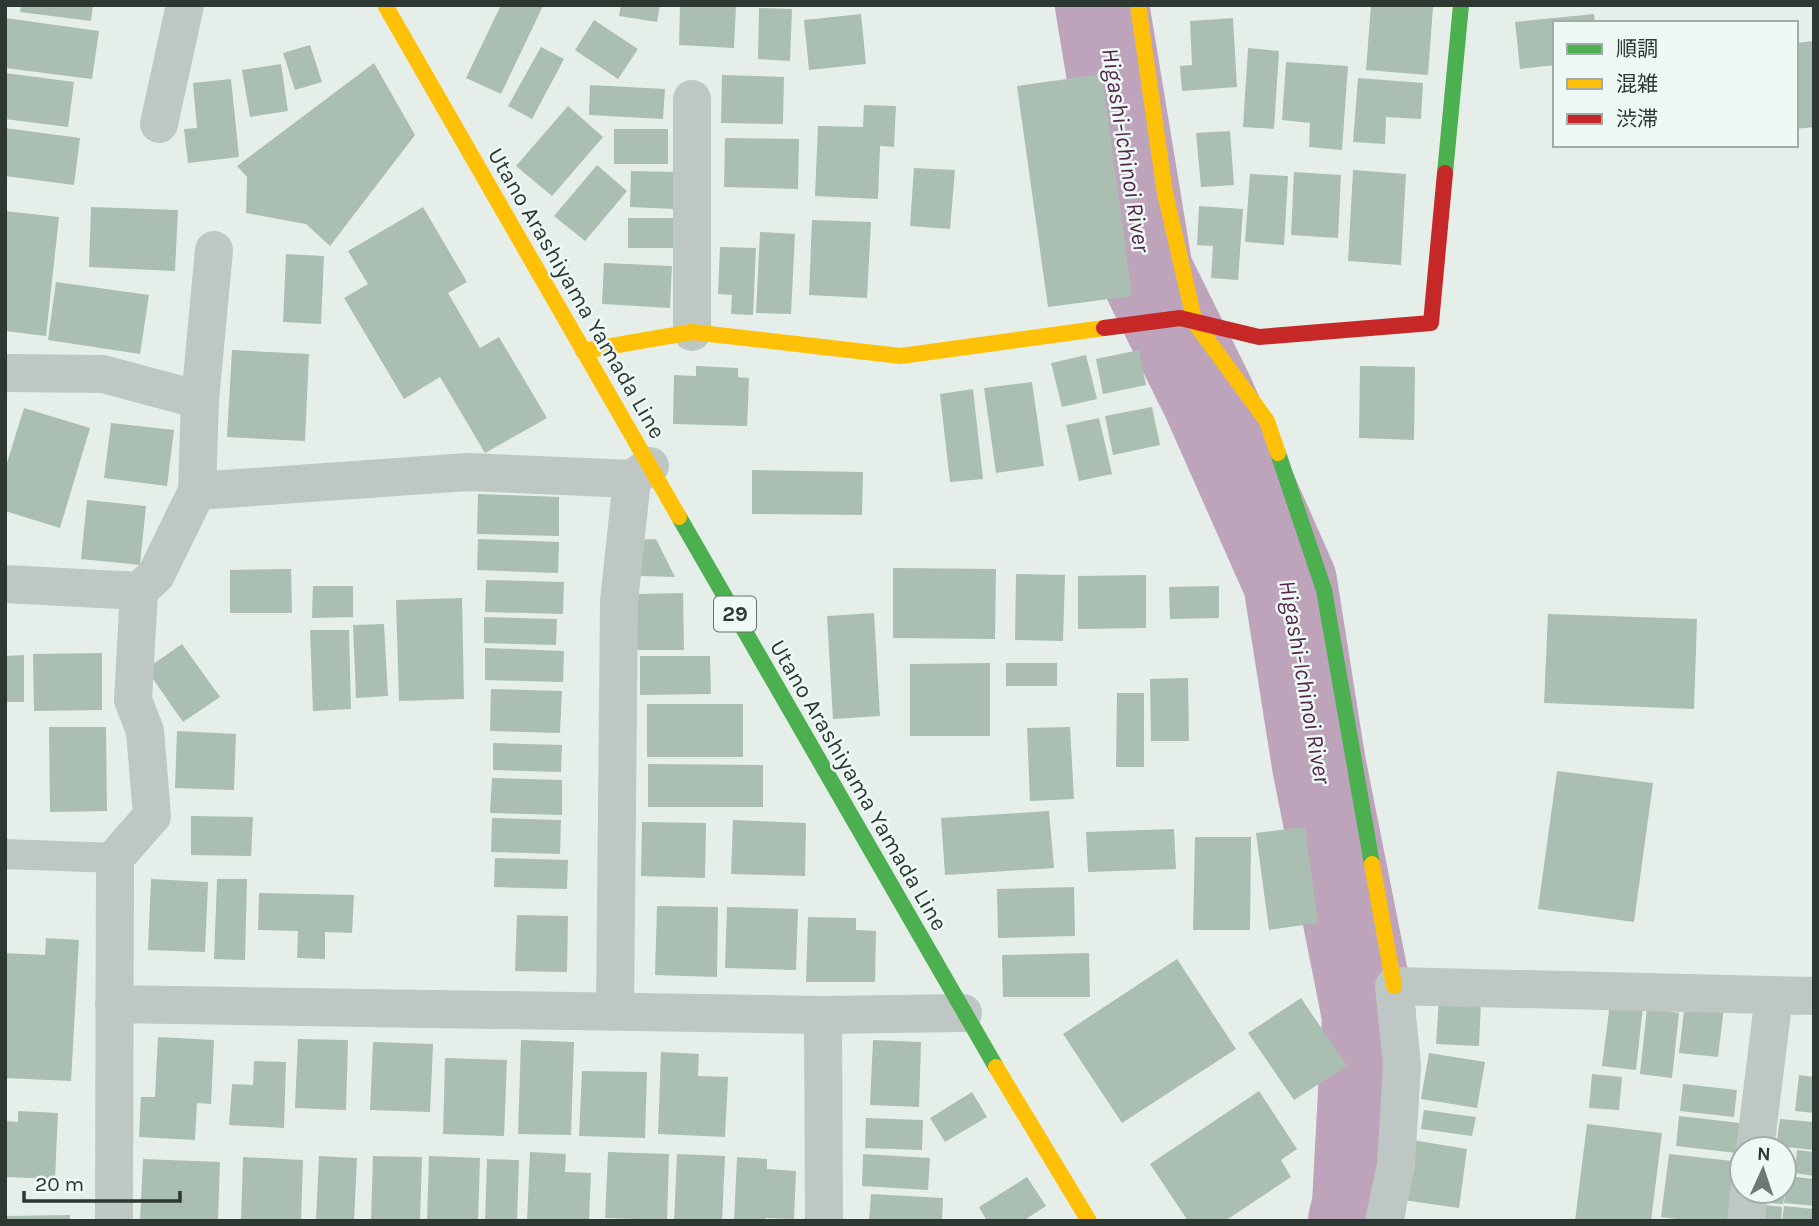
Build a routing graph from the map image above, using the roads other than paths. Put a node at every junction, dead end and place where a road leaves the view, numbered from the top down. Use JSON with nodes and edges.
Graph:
{"nodes":[{"id":1,"x":185,"y":5,"type":"edge"},
{"id":2,"x":385,"y":5,"type":"edge"},
{"id":3,"x":1138,"y":5,"type":"edge"},
{"id":4,"x":1461,"y":5,"type":"edge"},
{"id":5,"x":692,"y":99,"type":"dead end"},
{"id":6,"x":159,"y":124,"type":"dead end"},
{"id":7,"x":214,"y":250,"type":"dead end"},
{"id":8,"x":1187,"y":320,"type":"junction"},
{"id":9,"x":692,"y":332,"type":"junction"},
{"id":10,"x":583,"y":351,"type":"junction"},
{"id":11,"x":5,"y":373,"type":"edge"},
{"id":12,"x":200,"y":400,"type":"junction"},
{"id":13,"x":641,"y":473,"type":"junction"},
{"id":14,"x":197,"y":491,"type":"junction"},
{"id":15,"x":5,"y":584,"type":"edge"},
{"id":16,"x":139,"y":591,"type":"junction"},
{"id":17,"x":5,"y":854,"type":"edge"},
{"id":18,"x":115,"y":858,"type":"junction"},
{"id":19,"x":1394,"y":986,"type":"junction"},
{"id":20,"x":1774,"y":996,"type":"junction"},
{"id":21,"x":1814,"y":996,"type":"edge"},
{"id":22,"x":114,"y":1004,"type":"junction"},
{"id":23,"x":615,"y":1012,"type":"junction"},
{"id":24,"x":963,"y":1013,"type":"junction"},
{"id":25,"x":823,"y":1015,"type":"junction"},
{"id":26,"x":1757,"y":1135,"type":"edge"},
{"id":27,"x":114,"y":1221,"type":"edge"},
{"id":28,"x":824,"y":1221,"type":"edge"},
{"id":29,"x":1089,"y":1221,"type":"edge"},
{"id":30,"x":1384,"y":1221,"type":"edge"}],
"edges":[{"from":1,"to":6,"type":"street"},
{"from":2,"to":10,"type":"street","name":"Utano Arashiyama Yamada Line","number":"29"},
{"from":3,"to":8,"type":"street"},
{"from":4,"to":8,"type":"street"},
{"from":5,"to":9,"type":"street"},
{"from":7,"to":12,"type":"street"},
{"from":8,"to":9,"type":"street"},
{"from":8,"to":19,"type":"street"},
{"from":9,"to":10,"type":"street"},
{"from":10,"to":13,"type":"street","name":"Utano Arashiyama Yamada Line","number":"29"},
{"from":11,"to":12,"type":"street"},
{"from":12,"to":14,"type":"street"},
{"from":13,"to":14,"type":"street"},
{"from":13,"to":23,"type":"street"},
{"from":13,"to":24,"type":"street","name":"Utano Arashiyama Yamada Line","number":"29"},
{"from":14,"to":16,"type":"street"},
{"from":15,"to":16,"type":"street"},
{"from":16,"to":18,"type":"street"},
{"from":17,"to":18,"type":"lane"},
{"from":18,"to":22,"type":"street"},
{"from":19,"to":20,"type":"street"},
{"from":19,"to":30,"type":"street"},
{"from":20,"to":21,"type":"street"},
{"from":20,"to":26,"type":"street"},
{"from":22,"to":23,"type":"street"},
{"from":22,"to":27,"type":"street"},
{"from":23,"to":25,"type":"street"},
{"from":24,"to":25,"type":"street"},
{"from":24,"to":29,"type":"street","name":"Utano Arashiyama Yamada Line","number":"29"},
{"from":25,"to":28,"type":"street"}]}
